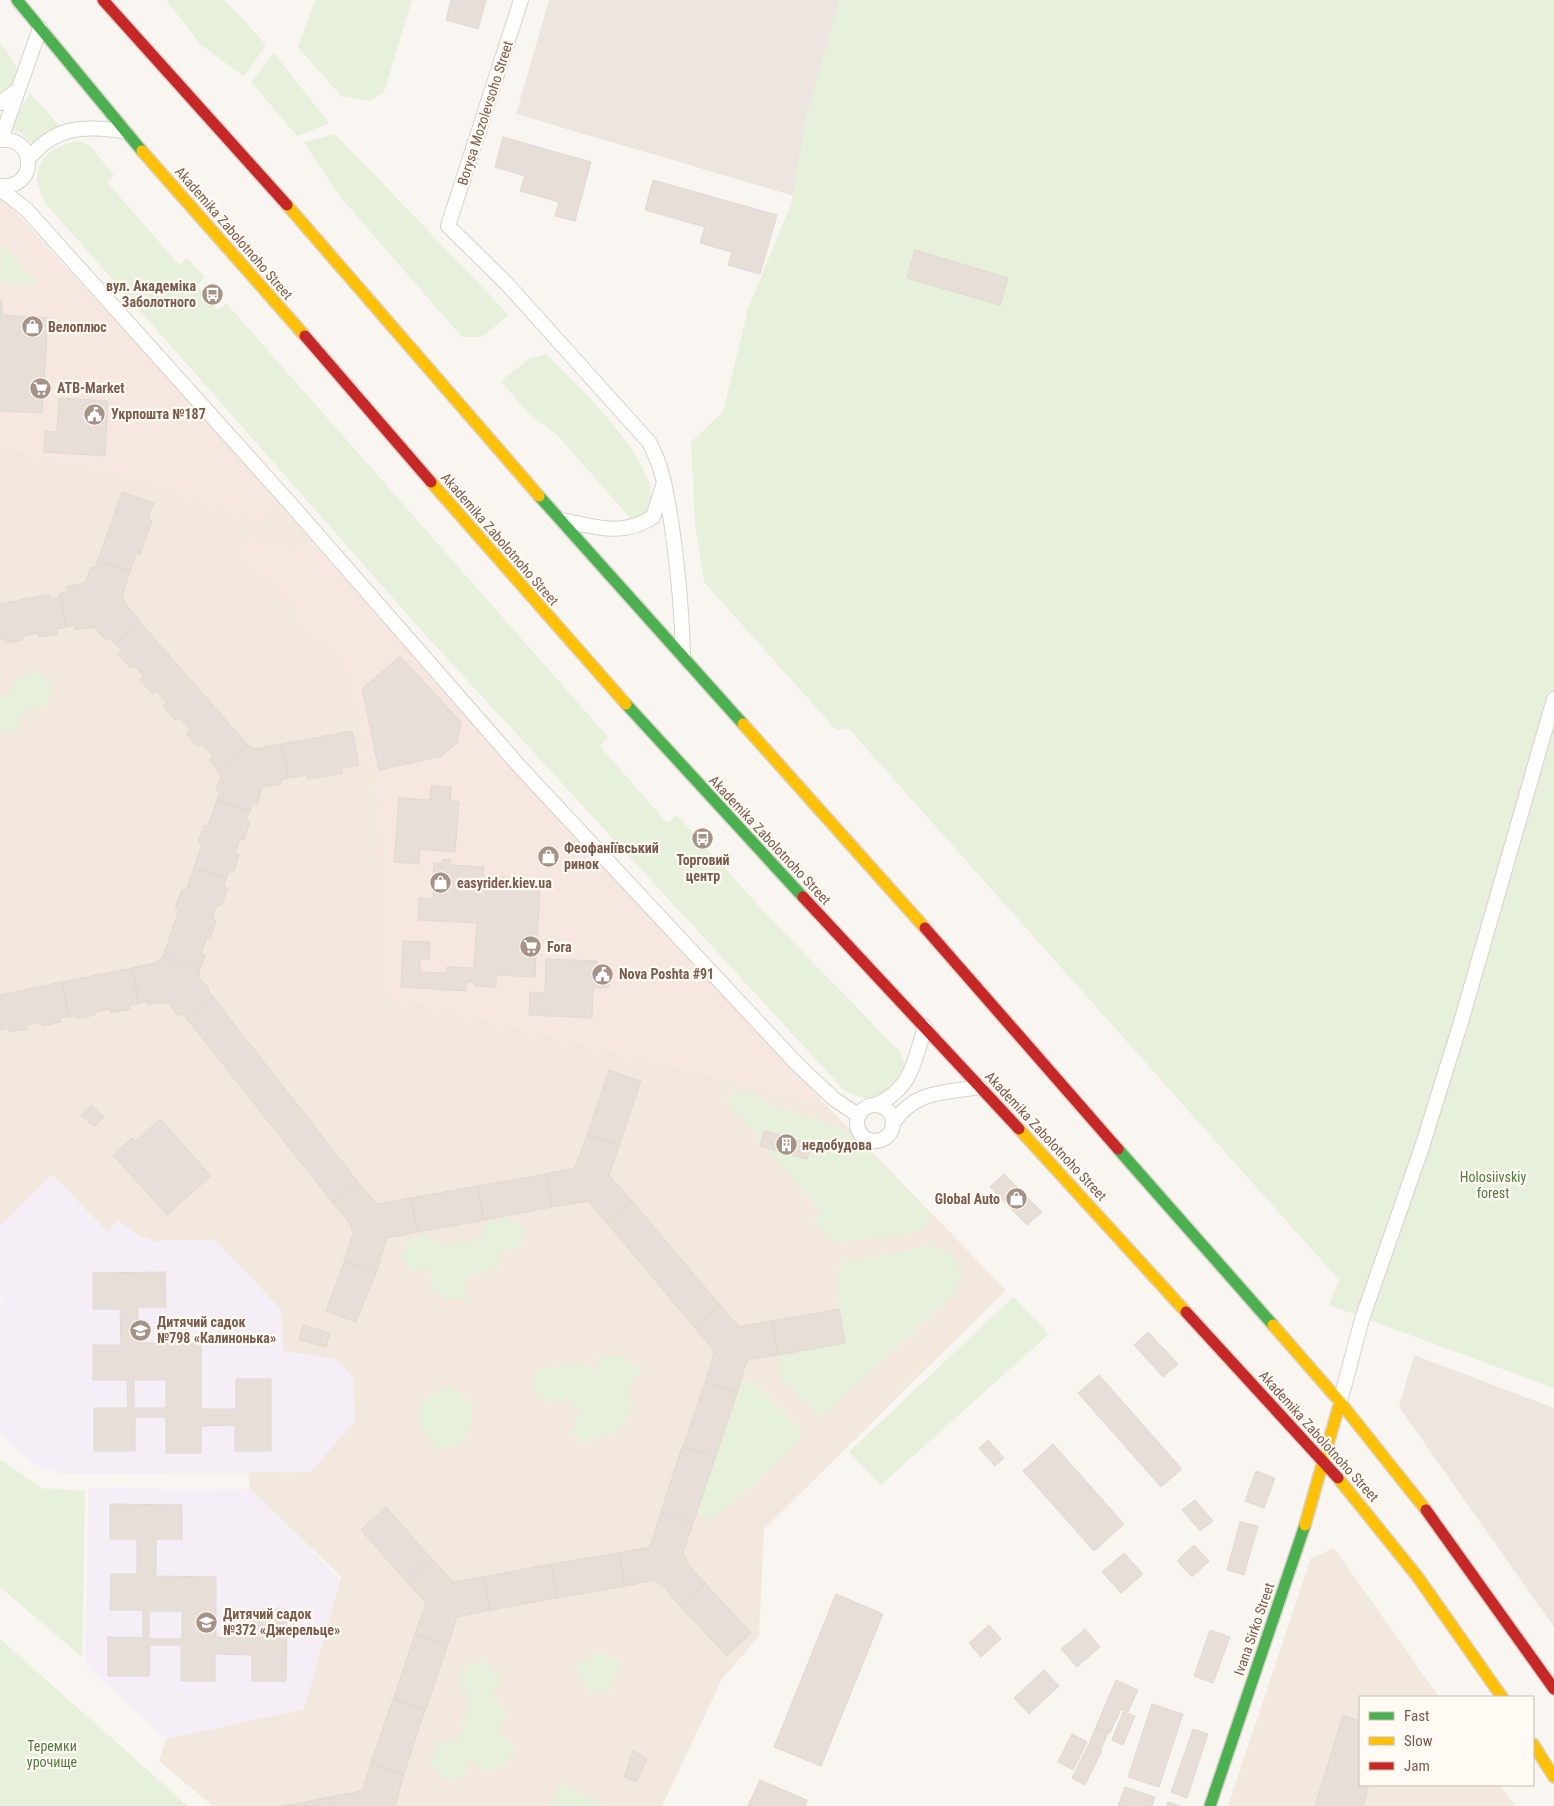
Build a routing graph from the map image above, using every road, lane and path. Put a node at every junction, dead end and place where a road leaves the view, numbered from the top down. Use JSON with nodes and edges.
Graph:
{"nodes":[{"id":1,"x":10,"y":0,"type":"edge"},
{"id":2,"x":103,"y":0,"type":"edge"},
{"id":3,"x":521,"y":0,"type":"edge"},
{"id":4,"x":20,"y":4,"type":"edge"},
{"id":5,"x":40,"y":28,"type":"junction"},
{"id":6,"x":18,"y":90,"type":"junction"},
{"id":7,"x":0,"y":103,"type":"edge"},
{"id":8,"x":125,"y":132,"type":"junction"},
{"id":9,"x":1,"y":140,"type":"edge"},
{"id":10,"x":28,"y":160,"type":"junction"},
{"id":11,"x":23,"y":178,"type":"junction"},
{"id":12,"x":0,"y":188,"type":"edge"},
{"id":13,"x":26,"y":209,"type":"junction"},
{"id":14,"x":664,"y":480,"type":"junction"},
{"id":15,"x":560,"y":520,"type":"junction"},
{"id":16,"x":683,"y":658,"type":"junction"},
{"id":17,"x":1554,"y":699,"type":"edge"},
{"id":18,"x":925,"y":1027,"type":"junction"},
{"id":19,"x":980,"y":1087,"type":"junction"},
{"id":20,"x":875,"y":1105,"type":"junction"},
{"id":21,"x":858,"y":1114,"type":"junction"},
{"id":22,"x":893,"y":1123,"type":"junction"},
{"id":23,"x":1340,"y":1402,"type":"junction"},
{"id":24,"x":1324,"y":1462,"type":"junction"},
{"id":25,"x":1554,"y":1689,"type":"edge"},
{"id":26,"x":1501,"y":1696,"type":"edge"},
{"id":27,"x":1534,"y":1746,"type":"edge"},
{"id":28,"x":1554,"y":1777,"type":"edge"},
{"id":29,"x":1210,"y":1806,"type":"edge"}],
"edges":[{"from":1,"to":4,"type":"main road","name":"Akademika Zabolotnoho Street"},
{"from":2,"to":15,"type":"main road"},
{"from":3,"to":14,"type":"street","name":"Borysa Mozolevsoho Street"},
{"from":4,"to":5,"type":"main road","name":"Akademika Zabolotnoho Street"},
{"from":5,"to":6,"type":"street"},
{"from":5,"to":8,"type":"main road","name":"Akademika Zabolotnoho Street"},
{"from":6,"to":7,"type":"street"},
{"from":6,"to":9,"type":"street"},
{"from":8,"to":10,"type":"street"},
{"from":8,"to":18,"type":"main road","name":"Akademika Zabolotnoho Street"},
{"from":9,"to":10,"type":"street"},
{"from":10,"to":11,"type":"street"},
{"from":11,"to":12,"type":"street"},
{"from":11,"to":13,"type":"street"},
{"from":12,"to":13,"type":"street"},
{"from":13,"to":21,"type":"street"},
{"from":14,"to":15,"type":"street"},
{"from":14,"to":16,"type":"street"},
{"from":15,"to":16,"type":"main road"},
{"from":16,"to":23,"type":"main road"},
{"from":17,"to":23,"type":"street"},
{"from":18,"to":19,"type":"main road","name":"Akademika Zabolotnoho Street"},
{"from":18,"to":20,"type":"street"},
{"from":19,"to":22,"type":"street"},
{"from":19,"to":24,"type":"main road","name":"Akademika Zabolotnoho Street"},
{"from":20,"to":21,"type":"street"},
{"from":20,"to":22,"type":"street"},
{"from":21,"to":22,"type":"street"},
{"from":23,"to":24,"type":"main road","name":"Ivana Sirko Street"},
{"from":23,"to":25,"type":"main road"},
{"from":24,"to":26,"type":"main road","name":"Akademika Zabolotnoho Street"},
{"from":24,"to":29,"type":"main road","name":"Ivana Sirko Street"},
{"from":27,"to":28,"type":"main road"}]}
